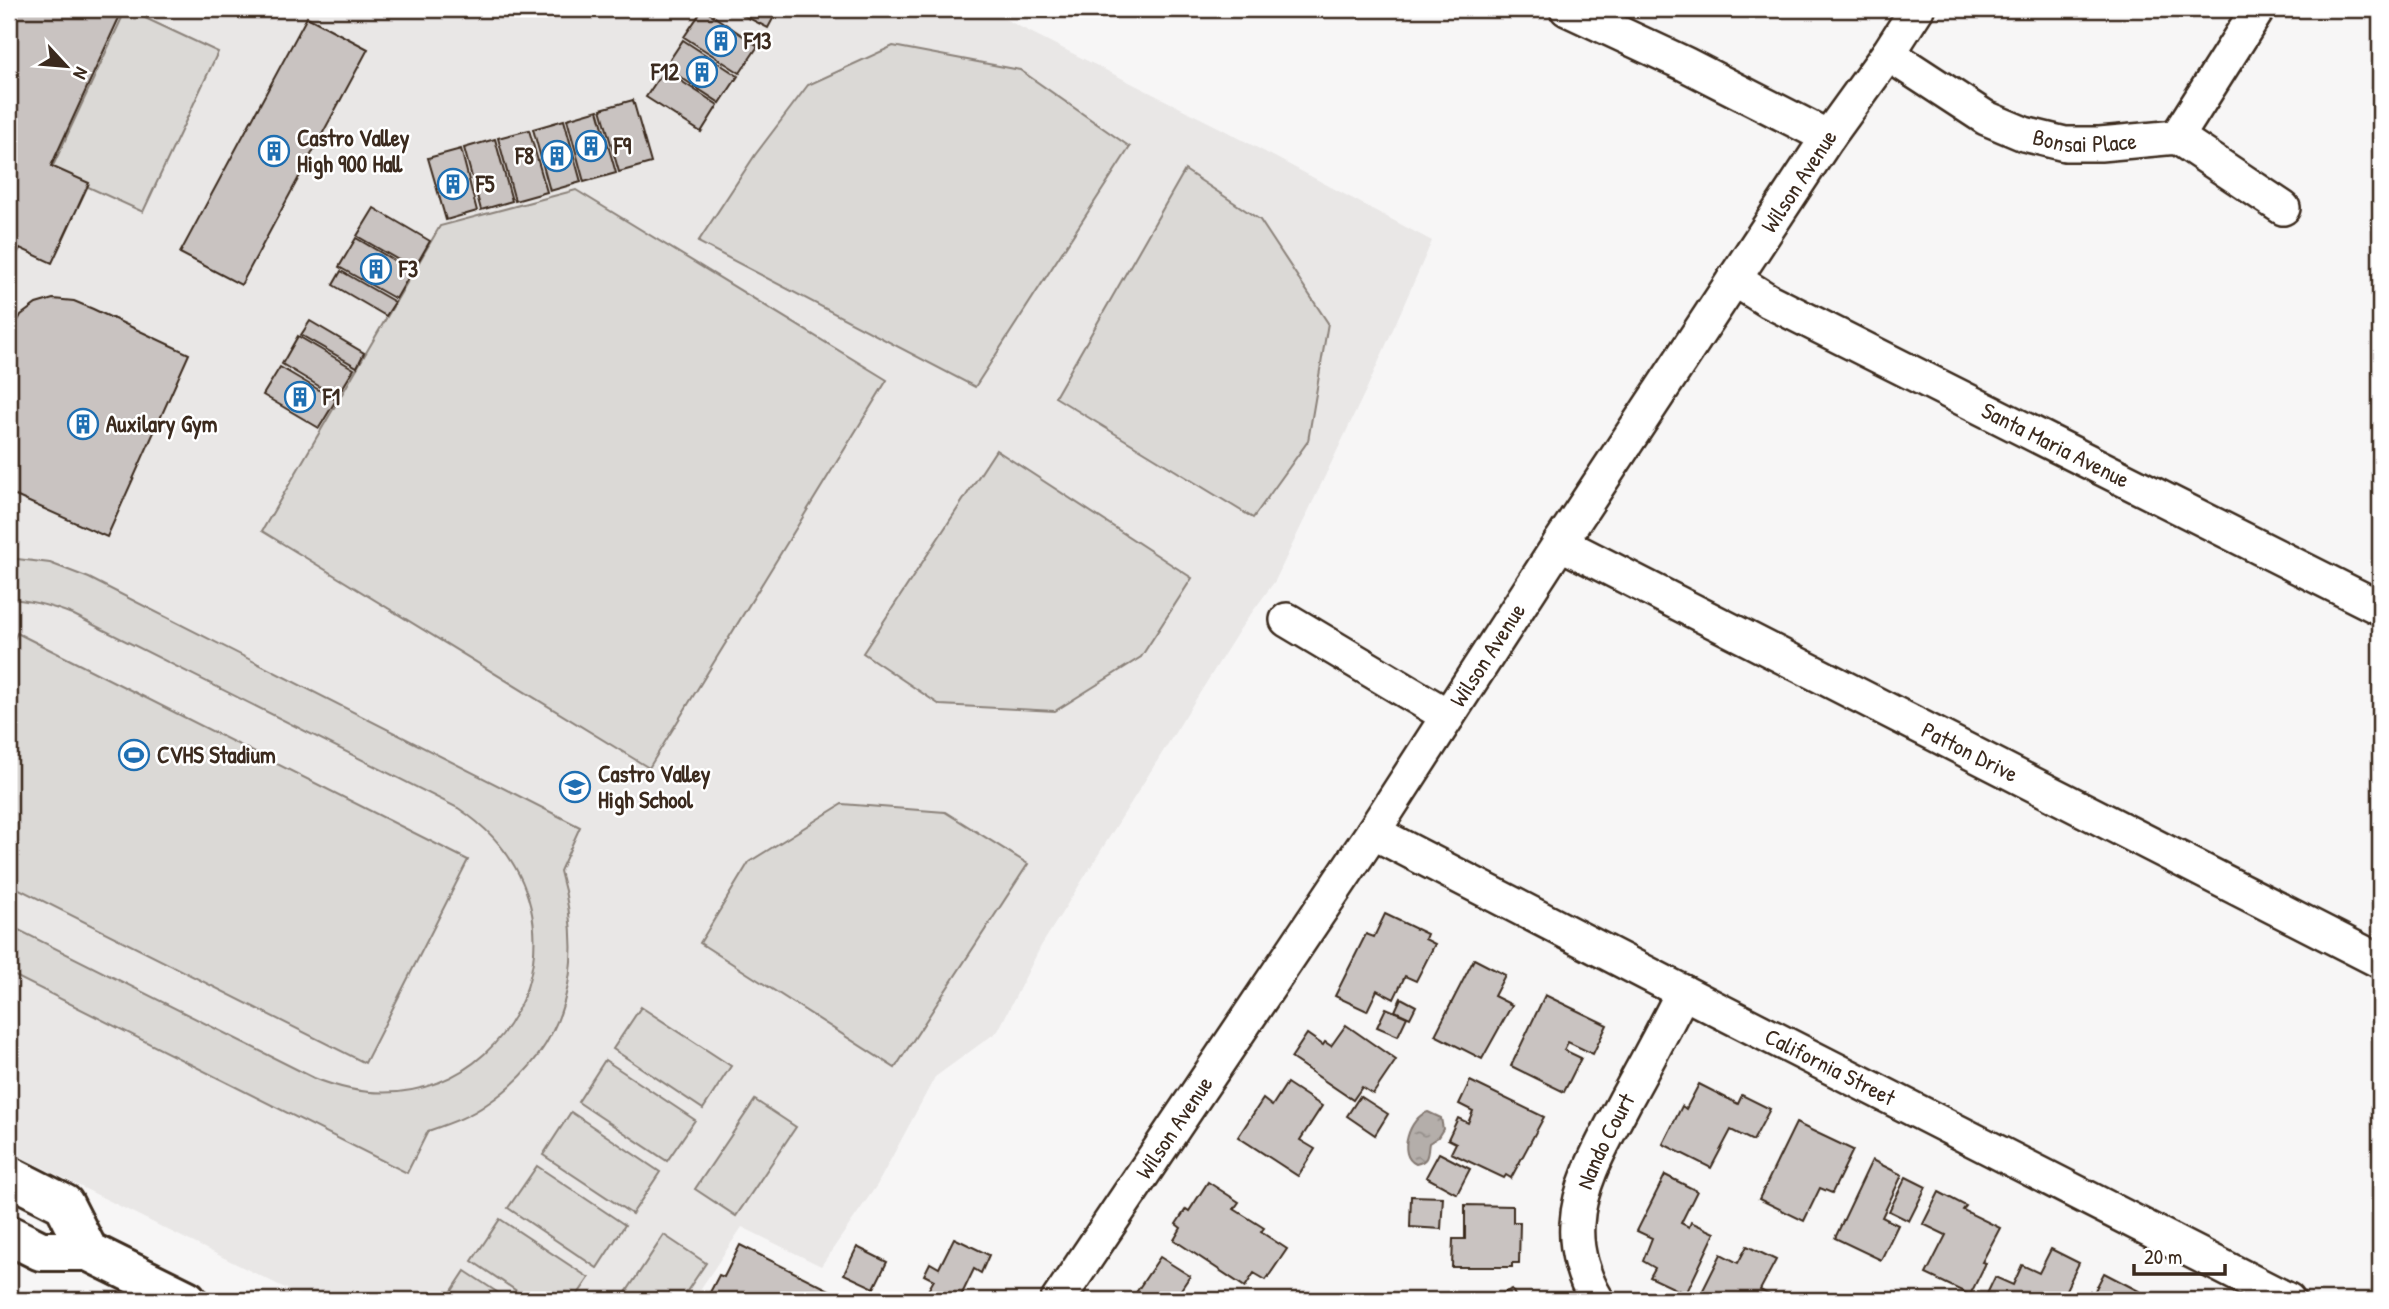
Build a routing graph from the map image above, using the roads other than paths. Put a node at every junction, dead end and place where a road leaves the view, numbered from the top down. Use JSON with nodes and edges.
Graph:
{"nodes":[{"id":1,"x":1567,"y":9,"type":"edge"},
{"id":2,"x":1917,"y":9,"type":"edge"},
{"id":3,"x":2258,"y":9,"type":"edge"},
{"id":4,"x":1888,"y":54,"type":"junction"},
{"id":5,"x":1828,"y":137,"type":"junction"},
{"id":6,"x":2177,"y":137,"type":"junction"},
{"id":7,"x":2283,"y":208,"type":"dead end"},
{"id":8,"x":1734,"y":279,"type":"junction"},
{"id":9,"x":1560,"y":543,"type":"junction"},
{"id":10,"x":2380,"y":608,"type":"edge"},
{"id":11,"x":1287,"y":620,"type":"dead end"},
{"id":12,"x":1448,"y":716,"type":"junction"},
{"id":13,"x":1373,"y":832,"type":"junction"},
{"id":14,"x":2380,"y":961,"type":"edge"},
{"id":15,"x":1683,"y":992,"type":"junction"},
{"id":16,"x":9,"y":1176,"type":"edge"},
{"id":17,"x":9,"y":1235,"type":"edge"},
{"id":18,"x":88,"y":1251,"type":"junction"},
{"id":19,"x":187,"y":1300,"type":"edge"},
{"id":20,"x":1058,"y":1300,"type":"edge"},
{"id":21,"x":1597,"y":1300,"type":"edge"},
{"id":22,"x":2288,"y":1300,"type":"edge"}],
"edges":[{"from":1,"to":5,"type":"street"},
{"from":2,"to":4,"type":"street","name":"Wilson Avenue"},
{"from":3,"to":6,"type":"street"},
{"from":4,"to":5,"type":"street","name":"Wilson Avenue"},
{"from":4,"to":6,"type":"street","name":"Bonsai Place"},
{"from":5,"to":8,"type":"street","name":"Wilson Avenue"},
{"from":6,"to":7,"type":"street"},
{"from":8,"to":9,"type":"street","name":"Wilson Avenue"},
{"from":8,"to":10,"type":"street","name":"Santa Maria Avenue"},
{"from":9,"to":12,"type":"street","name":"Wilson Avenue"},
{"from":9,"to":14,"type":"street","name":"Patton Drive"},
{"from":11,"to":12,"type":"street"},
{"from":12,"to":13,"type":"street","name":"Wilson Avenue"},
{"from":13,"to":15,"type":"street","name":"California Street"},
{"from":13,"to":20,"type":"street","name":"Wilson Avenue"},
{"from":15,"to":21,"type":"street","name":"Nando Court"},
{"from":15,"to":22,"type":"street","name":"California Street"},
{"from":16,"to":18,"type":"main road"},
{"from":17,"to":18,"type":"main road"},
{"from":18,"to":19,"type":"main road"}]}
